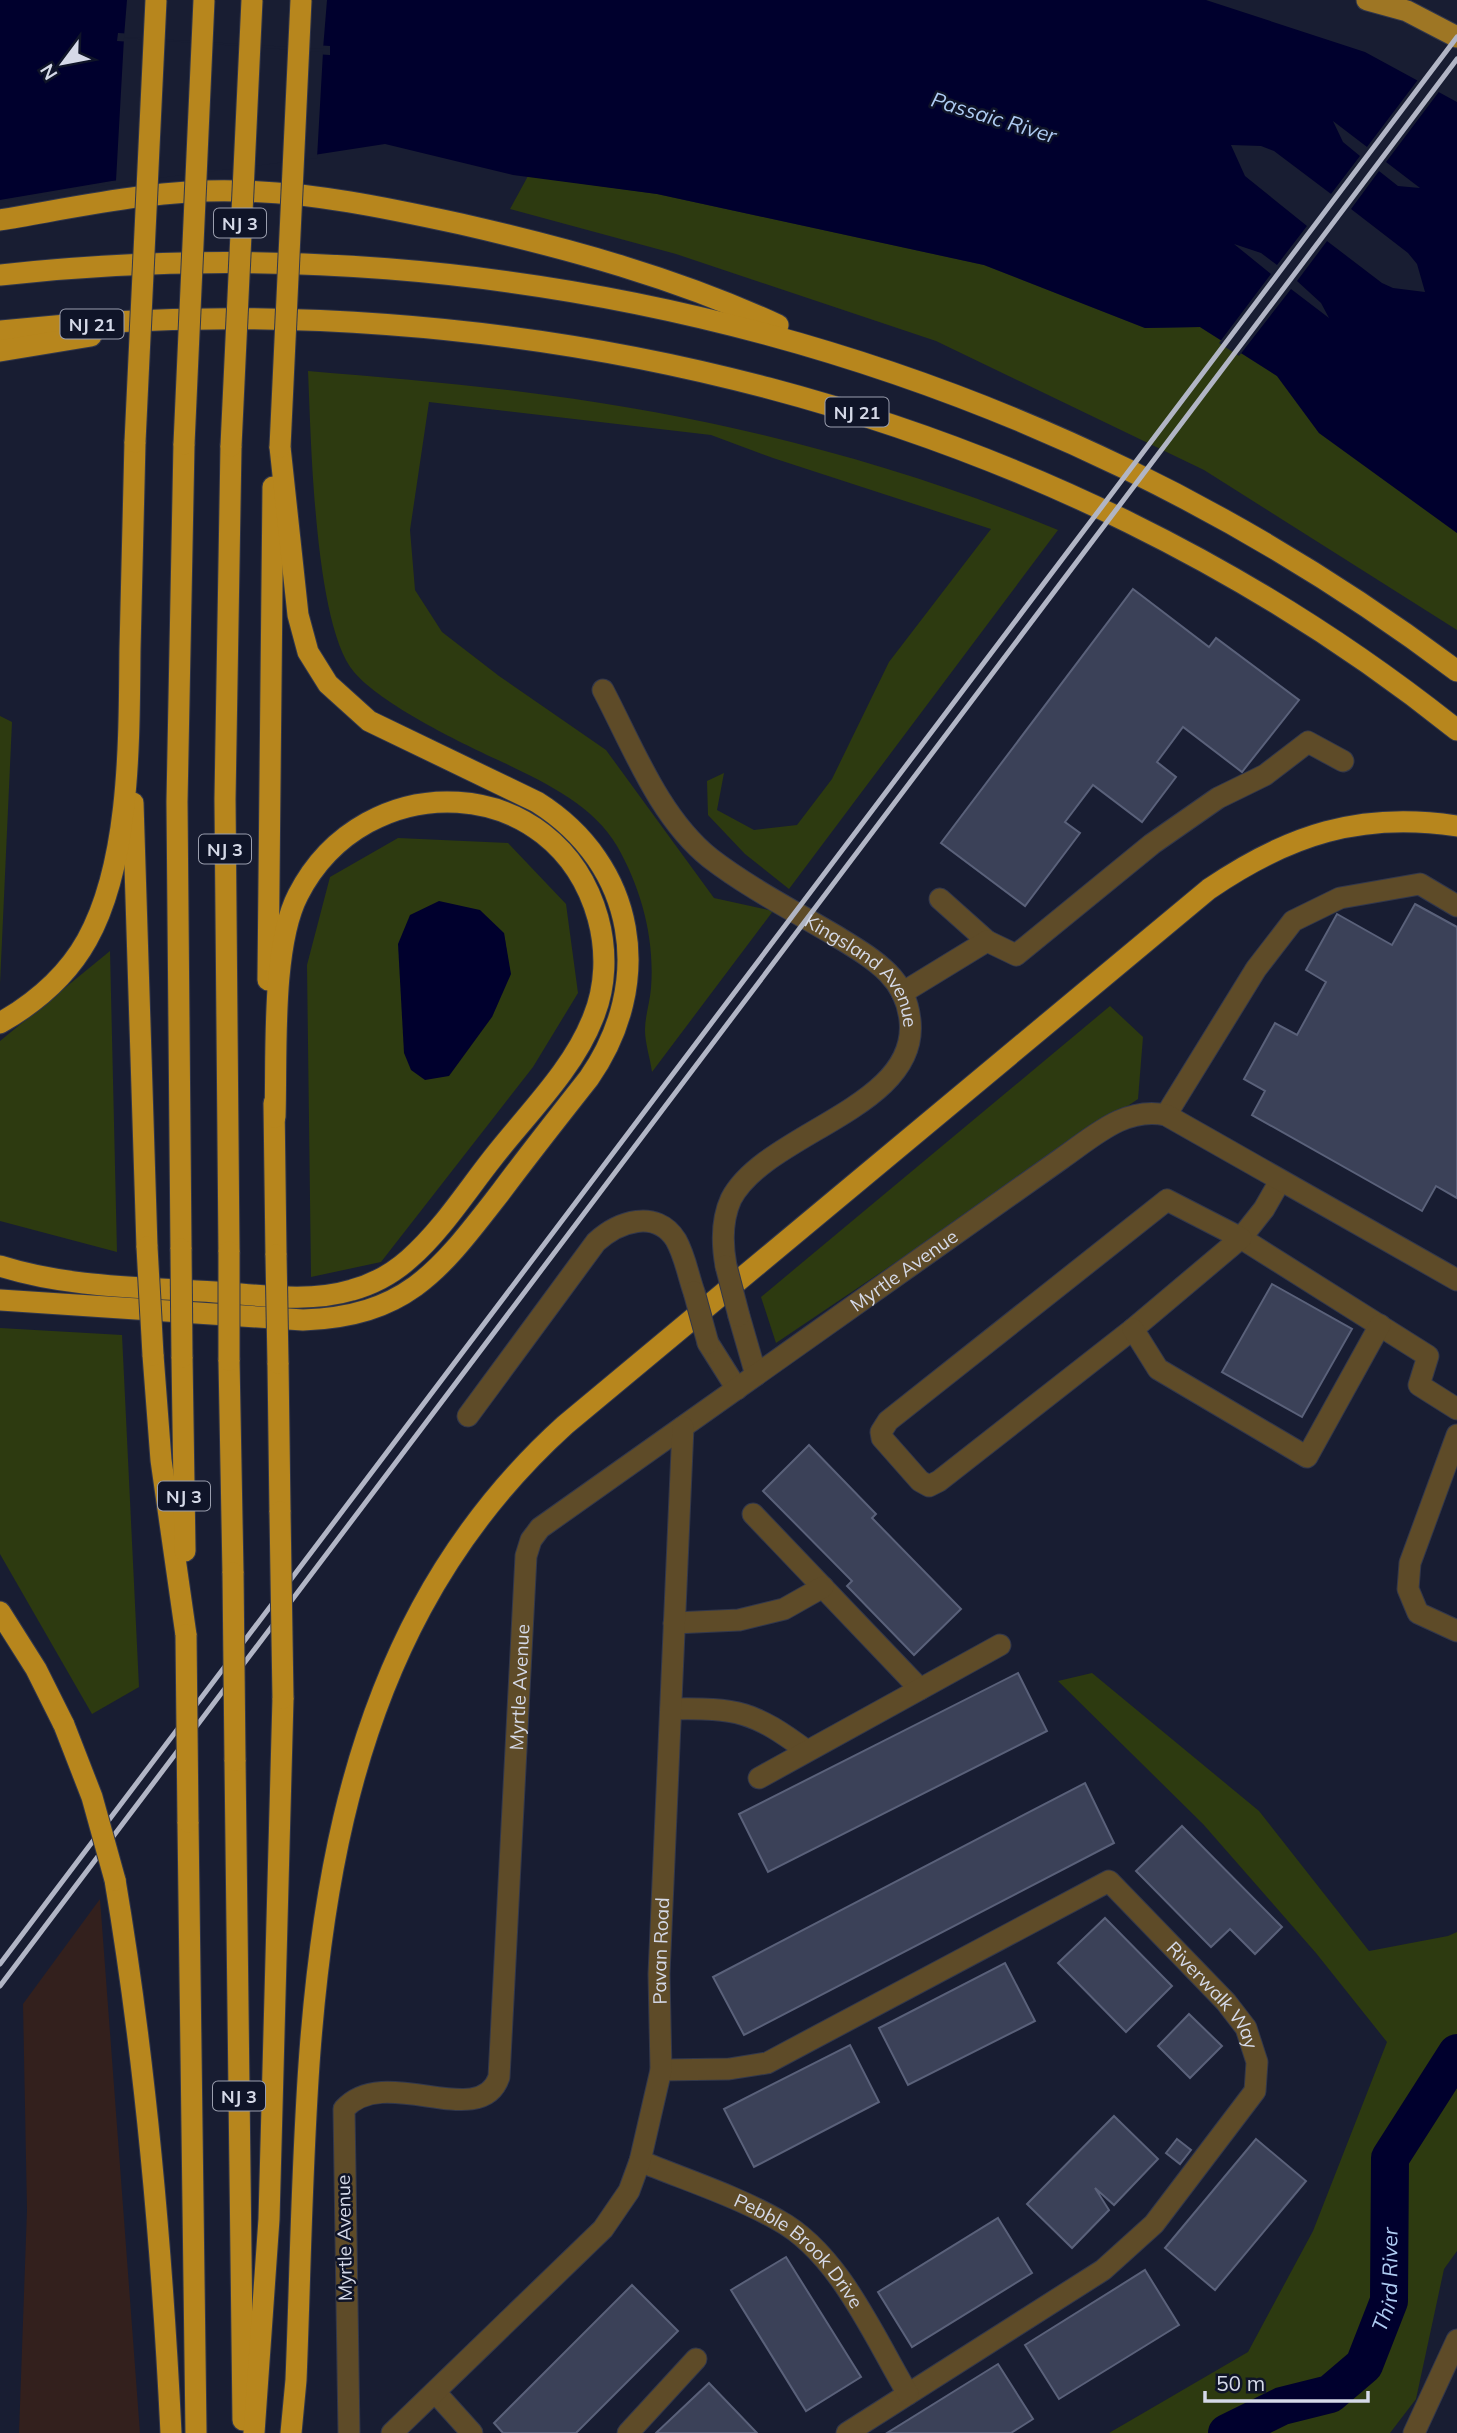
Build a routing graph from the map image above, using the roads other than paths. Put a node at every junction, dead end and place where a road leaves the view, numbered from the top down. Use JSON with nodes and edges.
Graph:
{"nodes":[{"id":1,"x":156,"y":0,"type":"edge"},
{"id":2,"x":204,"y":0,"type":"edge"},
{"id":3,"x":252,"y":0,"type":"edge"},
{"id":4,"x":301,"y":0,"type":"edge"},
{"id":5,"x":1367,"y":0,"type":"edge"},
{"id":6,"x":1457,"y":37,"type":"edge"},
{"id":7,"x":0,"y":220,"type":"edge"},
{"id":8,"x":0,"y":275,"type":"edge"},
{"id":9,"x":185,"y":320,"type":"junction"},
{"id":10,"x":0,"y":331,"type":"edge"},
{"id":11,"x":820,"y":348,"type":"junction"},
{"id":12,"x":0,"y":351,"type":"edge"},
{"id":13,"x":279,"y":447,"type":"junction"},
{"id":14,"x":1457,"y":671,"type":"edge"},
{"id":15,"x":603,"y":690,"type":"dead end"},
{"id":16,"x":129,"y":707,"type":"junction"},
{"id":17,"x":1457,"y":730,"type":"edge"},
{"id":18,"x":1343,"y":761,"type":"dead end"},
{"id":19,"x":1457,"y":825,"type":"edge"},
{"id":20,"x":940,"y":899,"type":"dead end"},
{"id":21,"x":1457,"y":906,"type":"edge"},
{"id":22,"x":987,"y":941,"type":"junction"},
{"id":23,"x":902,"y":993,"type":"junction"},
{"id":24,"x":0,"y":1023,"type":"edge"},
{"id":25,"x":1166,"y":1115,"type":"junction"},
{"id":26,"x":275,"y":1117,"type":"junction"},
{"id":27,"x":1280,"y":1181,"type":"junction"},
{"id":28,"x":1241,"y":1238,"type":"junction"},
{"id":29,"x":0,"y":1266,"type":"edge"},
{"id":30,"x":1457,"y":1280,"type":"edge"},
{"id":31,"x":0,"y":1300,"type":"edge"},
{"id":32,"x":1380,"y":1325,"type":"junction"},
{"id":33,"x":1133,"y":1329,"type":"junction"},
{"id":34,"x":756,"y":1375,"type":"junction"},
{"id":35,"x":737,"y":1389,"type":"junction"},
{"id":36,"x":1457,"y":1409,"type":"edge"},
{"id":37,"x":467,"y":1416,"type":"dead end"},
{"id":38,"x":683,"y":1427,"type":"junction"},
{"id":39,"x":1456,"y":1440,"type":"edge"},
{"id":40,"x":753,"y":1514,"type":"dead end"},
{"id":41,"x":823,"y":1587,"type":"junction"},
{"id":42,"x":0,"y":1612,"type":"edge"},
{"id":43,"x":674,"y":1623,"type":"junction"},
{"id":44,"x":1457,"y":1631,"type":"edge"},
{"id":45,"x":186,"y":1635,"type":"junction"},
{"id":46,"x":1000,"y":1645,"type":"dead end"},
{"id":47,"x":920,"y":1689,"type":"junction"},
{"id":48,"x":671,"y":1709,"type":"junction"},
{"id":49,"x":807,"y":1751,"type":"junction"},
{"id":50,"x":759,"y":1778,"type":"dead end"},
{"id":51,"x":661,"y":2070,"type":"junction"},
{"id":52,"x":640,"y":2161,"type":"junction"},
{"id":53,"x":1457,"y":2340,"type":"edge"},
{"id":54,"x":696,"y":2359,"type":"dead end"},
{"id":55,"x":435,"y":2392,"type":"junction"},
{"id":56,"x":908,"y":2394,"type":"junction"},
{"id":57,"x":171,"y":2433,"type":"edge"},
{"id":58,"x":196,"y":2433,"type":"edge"},
{"id":59,"x":243,"y":2433,"type":"edge"},
{"id":60,"x":254,"y":2433,"type":"edge"},
{"id":61,"x":290,"y":2433,"type":"edge"},
{"id":62,"x":349,"y":2433,"type":"edge"},
{"id":63,"x":392,"y":2433,"type":"edge"},
{"id":64,"x":472,"y":2433,"type":"edge"},
{"id":65,"x":628,"y":2433,"type":"edge"},
{"id":66,"x":847,"y":2433,"type":"edge"},
{"id":67,"x":1414,"y":2433,"type":"edge"}],
"edges":[{"from":1,"to":16,"type":"highway","bridge":true},
{"from":2,"to":45,"type":"highway","number":"NJ 3","bridge":true},
{"from":3,"to":59,"type":"highway","number":"NJ 3","bridge":true},
{"from":4,"to":13,"type":"highway","bridge":true},
{"from":5,"to":6,"type":"main road"},
{"from":7,"to":11,"type":"highway","bridge":true},
{"from":8,"to":11,"type":"highway","number":"NJ 21"},
{"from":9,"to":10,"type":"highway","number":"NJ 21"},
{"from":9,"to":12,"type":"highway"},
{"from":9,"to":17,"type":"highway","number":"NJ 21"},
{"from":11,"to":14,"type":"highway","number":"NJ 21"},
{"from":13,"to":26,"type":"highway"},
{"from":13,"to":31,"type":"highway"},
{"from":15,"to":23,"type":"street","name":"Kingsland Avenue"},
{"from":16,"to":24,"type":"highway"},
{"from":16,"to":45,"type":"highway","bridge":true},
{"from":18,"to":22,"type":"street"},
{"from":19,"to":61,"type":"highway"},
{"from":20,"to":22,"type":"street"},
{"from":21,"to":25,"type":"street"},
{"from":22,"to":23,"type":"street"},
{"from":23,"to":34,"type":"street","name":"Kingsland Avenue","bridge":true},
{"from":25,"to":27,"type":"street"},
{"from":25,"to":34,"type":"street","name":"Myrtle Avenue"},
{"from":26,"to":29,"type":"highway"},
{"from":26,"to":60,"type":"highway","bridge":true},
{"from":27,"to":28,"type":"street"},
{"from":27,"to":30,"type":"street"},
{"from":28,"to":32,"type":"street"},
{"from":28,"to":33,"type":"street"},
{"from":28,"to":33,"type":"street"},
{"from":32,"to":33,"type":"street"},
{"from":32,"to":36,"type":"street"},
{"from":34,"to":35,"type":"street","name":"Myrtle Avenue"},
{"from":35,"to":37,"type":"street","bridge":true},
{"from":35,"to":38,"type":"street","name":"Myrtle Avenue"},
{"from":38,"to":43,"type":"street","name":"Pavan Road"},
{"from":38,"to":62,"type":"street","name":"Myrtle Avenue"},
{"from":39,"to":44,"type":"street"},
{"from":40,"to":41,"type":"street"},
{"from":41,"to":43,"type":"street"},
{"from":41,"to":47,"type":"street"},
{"from":42,"to":57,"type":"highway","bridge":true},
{"from":43,"to":48,"type":"street","name":"Pavan Road"},
{"from":45,"to":58,"type":"highway","number":"NJ 3","bridge":true},
{"from":46,"to":47,"type":"street"},
{"from":47,"to":49,"type":"street"},
{"from":48,"to":49,"type":"street"},
{"from":48,"to":51,"type":"street","name":"Pavan Road"},
{"from":49,"to":50,"type":"street"},
{"from":51,"to":52,"type":"street","name":"Pavan Road"},
{"from":51,"to":56,"type":"street","name":"Riverwalk Way"},
{"from":52,"to":55,"type":"street","name":"Pavan Road"},
{"from":52,"to":56,"type":"street","name":"Pebble Brook Drive"},
{"from":53,"to":67,"type":"street"},
{"from":54,"to":65,"type":"street"},
{"from":55,"to":63,"type":"street","name":"Pavan Road"},
{"from":55,"to":64,"type":"street"},
{"from":56,"to":66,"type":"street","name":"Riverwalk Way"}]}
